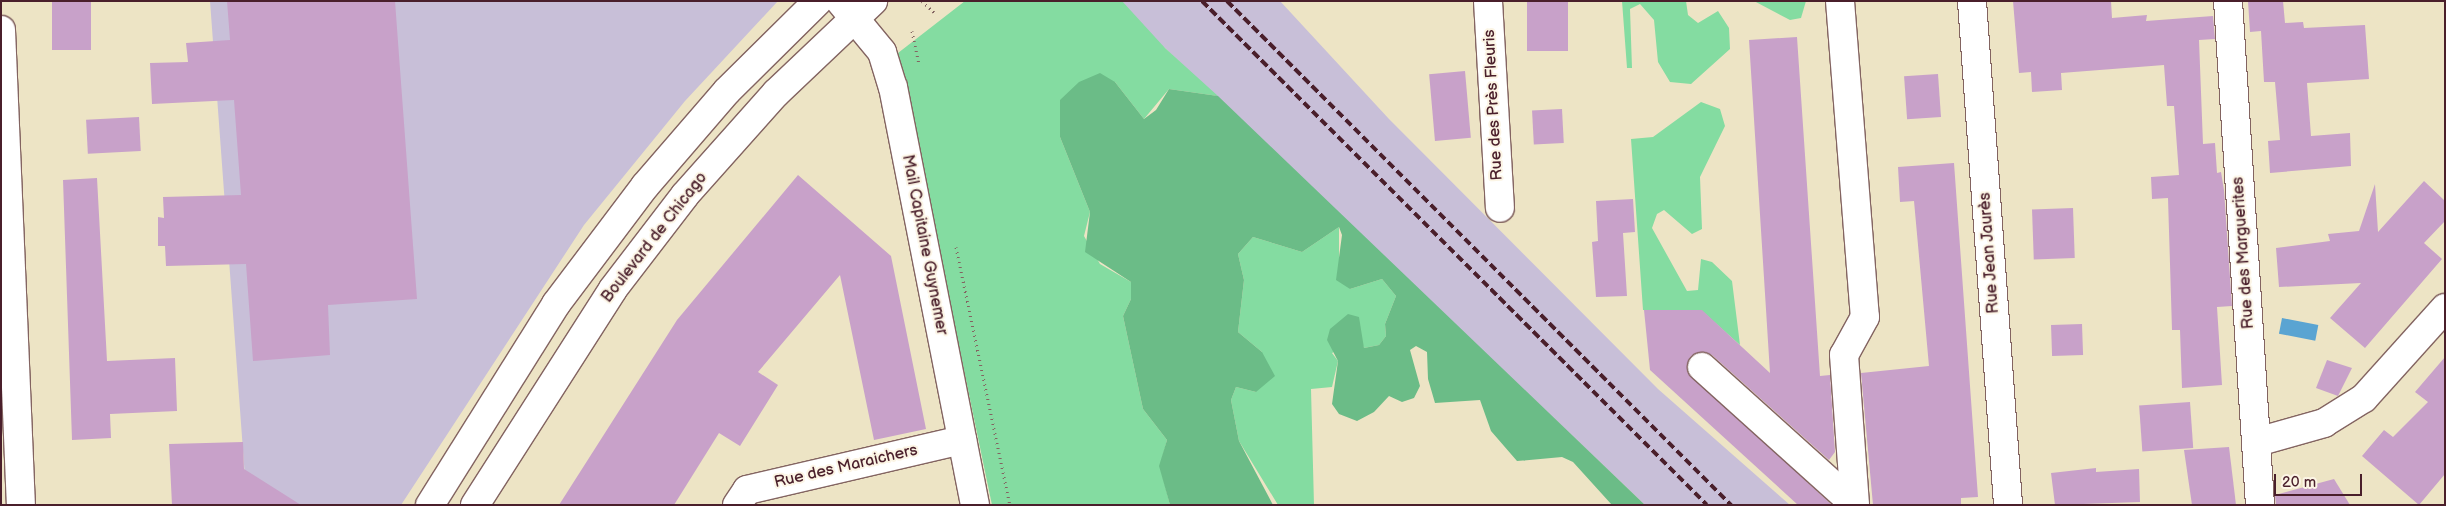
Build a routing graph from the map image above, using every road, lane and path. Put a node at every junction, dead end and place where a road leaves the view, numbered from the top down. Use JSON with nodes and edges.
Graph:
{"nodes":[{"id":1,"x":799,"y":1,"type":"edge"},
{"id":2,"x":818,"y":1,"type":"edge"},
{"id":3,"x":922,"y":1,"type":"edge"},
{"id":4,"x":1488,"y":1,"type":"edge"},
{"id":5,"x":1840,"y":1,"type":"edge"},
{"id":6,"x":1972,"y":1,"type":"edge"},
{"id":7,"x":2228,"y":1,"type":"edge"},
{"id":8,"x":856,"y":7,"type":"edge"},
{"id":9,"x":935,"y":13,"type":"dead end"},
{"id":10,"x":790,"y":27,"type":"junction"},
{"id":11,"x":1,"y":30,"type":"edge"},
{"id":12,"x":912,"y":31,"type":"dead end"},
{"id":13,"x":920,"y":70,"type":"dead end"},
{"id":14,"x":1500,"y":208,"type":"dead end"},
{"id":15,"x":956,"y":244,"type":"dead end"},
{"id":16,"x":2445,"y":308,"type":"edge"},
{"id":17,"x":1702,"y":367,"type":"dead end"},
{"id":18,"x":962,"y":440,"type":"junction"},
{"id":19,"x":2257,"y":442,"type":"junction"},
{"id":20,"x":1855,"y":504,"type":"edge"},
{"id":21,"x":21,"y":505,"type":"edge"},
{"id":22,"x":430,"y":505,"type":"edge"},
{"id":23,"x":475,"y":505,"type":"edge"},
{"id":24,"x":737,"y":505,"type":"edge"},
{"id":25,"x":975,"y":505,"type":"edge"},
{"id":26,"x":1010,"y":505,"type":"edge"},
{"id":27,"x":2008,"y":505,"type":"edge"},
{"id":28,"x":2260,"y":505,"type":"edge"}],
"edges":[{"from":1,"to":10,"type":"street"},
{"from":2,"to":10,"type":"street"},
{"from":3,"to":9,"type":"path"},
{"from":4,"to":14,"type":"street","name":"Rue des Près Fleuris"},
{"from":5,"to":20,"type":"street"},
{"from":6,"to":27,"type":"street","name":"Rue Jean Jaurès"},
{"from":7,"to":19,"type":"street","name":"Rue des Marguerites"},
{"from":8,"to":18,"type":"street","name":"Mail Capitaine Guynemer"},
{"from":8,"to":23,"type":"street","name":"Boulevard de Chicago"},
{"from":10,"to":22,"type":"street"},
{"from":11,"to":21,"type":"street"},
{"from":12,"to":13,"type":"path"},
{"from":15,"to":26,"type":"path","name":"Mail Capitaine Guynemer"},
{"from":16,"to":19,"type":"street"},
{"from":17,"to":20,"type":"street"},
{"from":18,"to":24,"type":"street","name":"Rue des Maraichers"},
{"from":18,"to":25,"type":"street","name":"Mail Capitaine Guynemer"},
{"from":19,"to":28,"type":"street","name":"Rue des Marguerites"}]}
